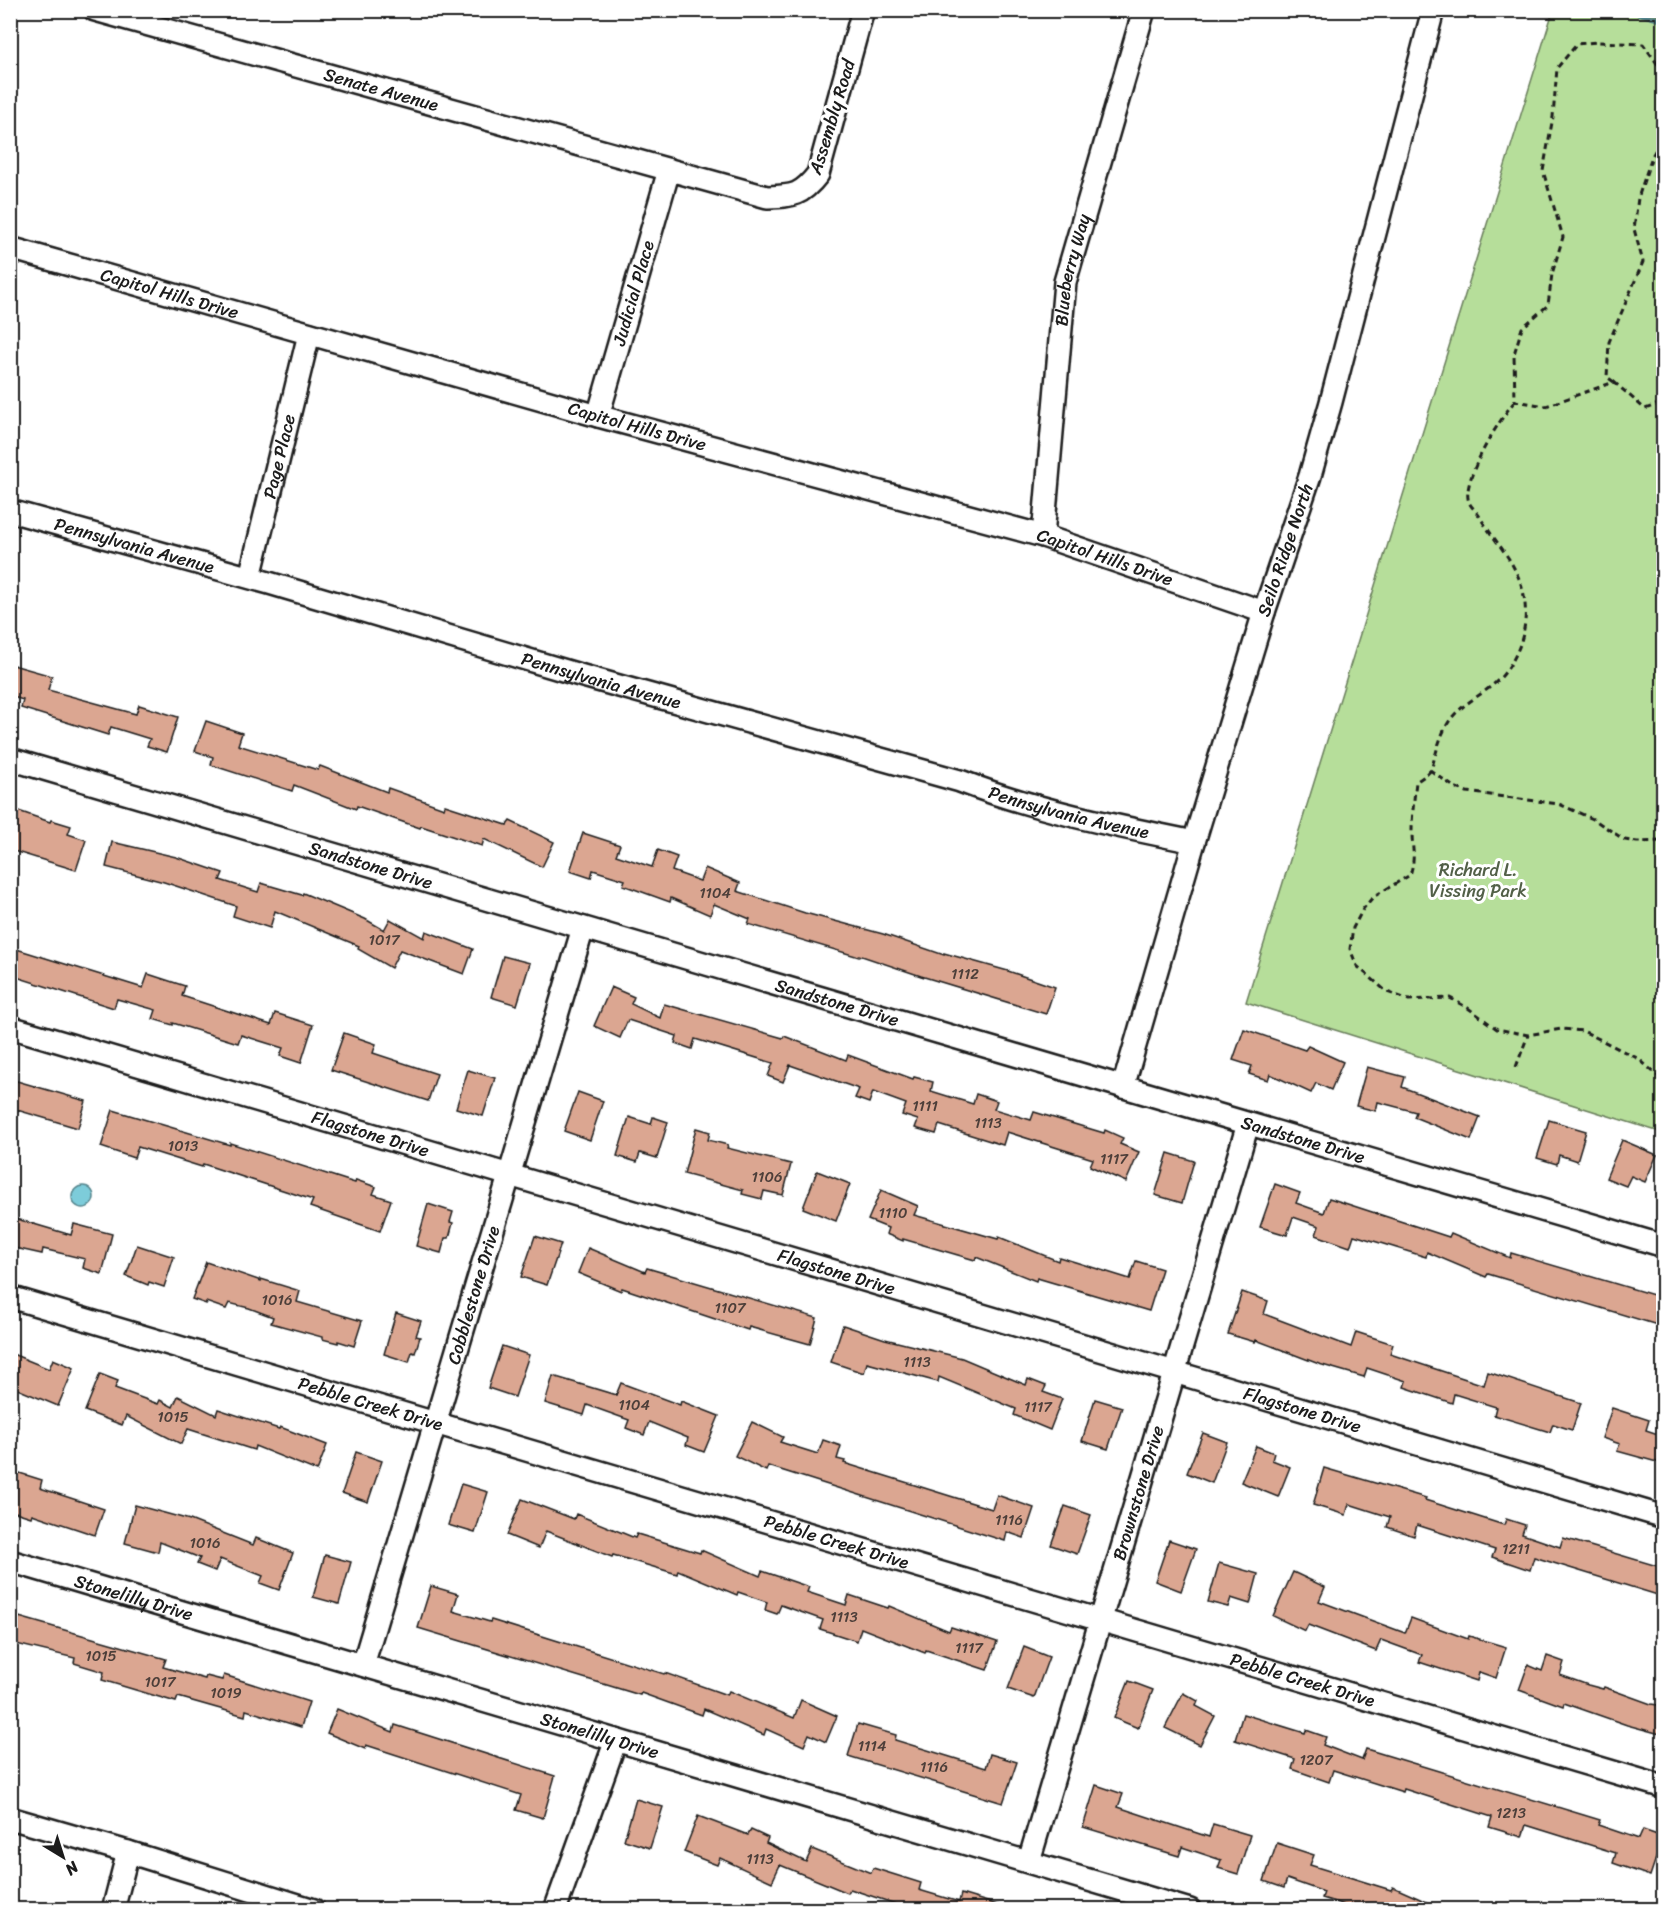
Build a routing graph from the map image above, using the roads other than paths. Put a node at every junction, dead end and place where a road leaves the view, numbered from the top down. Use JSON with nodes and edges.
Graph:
{"nodes":[{"id":1,"x":95,"y":10,"type":"edge"},
{"id":2,"x":863,"y":10,"type":"edge"},
{"id":3,"x":1144,"y":10,"type":"edge"},
{"id":4,"x":1433,"y":10,"type":"edge"},
{"id":5,"x":669,"y":170,"type":"junction"},
{"id":6,"x":10,"y":248,"type":"edge"},
{"id":7,"x":309,"y":334,"type":"junction"},
{"id":8,"x":598,"y":416,"type":"junction"},
{"id":9,"x":10,"y":511,"type":"edge"},
{"id":10,"x":1043,"y":536,"type":"junction"},
{"id":11,"x":250,"y":577,"type":"junction"},
{"id":12,"x":1264,"y":612,"type":"junction"},
{"id":13,"x":10,"y":759,"type":"edge"},
{"id":14,"x":1194,"y":842,"type":"junction"},
{"id":15,"x":583,"y":928,"type":"junction"},
{"id":16,"x":10,"y":1027,"type":"edge"},
{"id":17,"x":1123,"y":1086,"type":"junction"},
{"id":18,"x":1248,"y":1124,"type":"junction"},
{"id":19,"x":509,"y":1174,"type":"junction"},
{"id":20,"x":1664,"y":1246,"type":"edge"},
{"id":21,"x":10,"y":1297,"type":"edge"},
{"id":22,"x":1174,"y":1371,"type":"junction"},
{"id":23,"x":436,"y":1423,"type":"junction"},
{"id":24,"x":1664,"y":1517,"type":"edge"},
{"id":25,"x":10,"y":1561,"type":"edge"},
{"id":26,"x":1100,"y":1620,"type":"junction"},
{"id":27,"x":363,"y":1665,"type":"junction"},
{"id":28,"x":616,"y":1740,"type":"junction"},
{"id":29,"x":1664,"y":1787,"type":"edge"},
{"id":30,"x":10,"y":1818,"type":"edge"},
{"id":31,"x":128,"y":1852,"type":"junction"},
{"id":32,"x":1029,"y":1861,"type":"junction"},
{"id":33,"x":113,"y":1910,"type":"edge"},
{"id":34,"x":314,"y":1910,"type":"edge"},
{"id":35,"x":555,"y":1910,"type":"edge"},
{"id":36,"x":1190,"y":1910,"type":"edge"}],
"edges":[{"from":1,"to":5,"type":"street","name":"Senate Avenue"},
{"from":2,"to":5,"type":"street","name":"Assembly Road"},
{"from":3,"to":10,"type":"street","name":"Blueberry Way"},
{"from":4,"to":12,"type":"street","name":"Seilo Ridge North"},
{"from":5,"to":8,"type":"street","name":"Judicial Place"},
{"from":6,"to":7,"type":"street","name":"Capitol Hills Drive"},
{"from":7,"to":8,"type":"street","name":"Capitol Hills Drive"},
{"from":7,"to":11,"type":"street","name":"Page Place"},
{"from":8,"to":10,"type":"street","name":"Capitol Hills Drive"},
{"from":9,"to":11,"type":"street","name":"Pennsylvania Avenue"},
{"from":10,"to":12,"type":"street","name":"Capitol Hills Drive"},
{"from":11,"to":14,"type":"street","name":"Pennsylvania Avenue"},
{"from":12,"to":14,"type":"street","name":"Seilo Ridge North"},
{"from":13,"to":15,"type":"street","name":"Sandstone Drive"},
{"from":14,"to":17,"type":"street","name":"Seilo Ridge North"},
{"from":15,"to":17,"type":"street","name":"Sandstone Drive"},
{"from":15,"to":19,"type":"street","name":"Cobblestone Drive"},
{"from":16,"to":19,"type":"street","name":"Flagstone Drive"},
{"from":17,"to":18,"type":"street","name":"Sandstone Drive"},
{"from":18,"to":20,"type":"street","name":"Sandstone Drive"},
{"from":18,"to":22,"type":"street","name":"Brownstone Drive"},
{"from":19,"to":22,"type":"street","name":"Flagstone Drive"},
{"from":19,"to":23,"type":"street","name":"Cobblestone Drive"},
{"from":21,"to":23,"type":"street","name":"Pebble Creek Drive"},
{"from":22,"to":24,"type":"street","name":"Flagstone Drive"},
{"from":22,"to":26,"type":"street","name":"Brownstone Drive"},
{"from":23,"to":26,"type":"street","name":"Pebble Creek Drive"},
{"from":23,"to":27,"type":"street","name":"Cobblestone Drive"},
{"from":25,"to":27,"type":"street","name":"Stonelilly Drive"},
{"from":26,"to":29,"type":"street","name":"Pebble Creek Drive"},
{"from":26,"to":32,"type":"street","name":"Brownstone Drive"},
{"from":27,"to":28,"type":"street","name":"Stonelilly Drive"},
{"from":28,"to":32,"type":"street","name":"Stonelilly Drive"},
{"from":28,"to":35,"type":"street"},
{"from":30,"to":31,"type":"street"},
{"from":31,"to":33,"type":"street"},
{"from":31,"to":34,"type":"street"},
{"from":32,"to":36,"type":"street","name":"Stonelilly Drive"}]}
